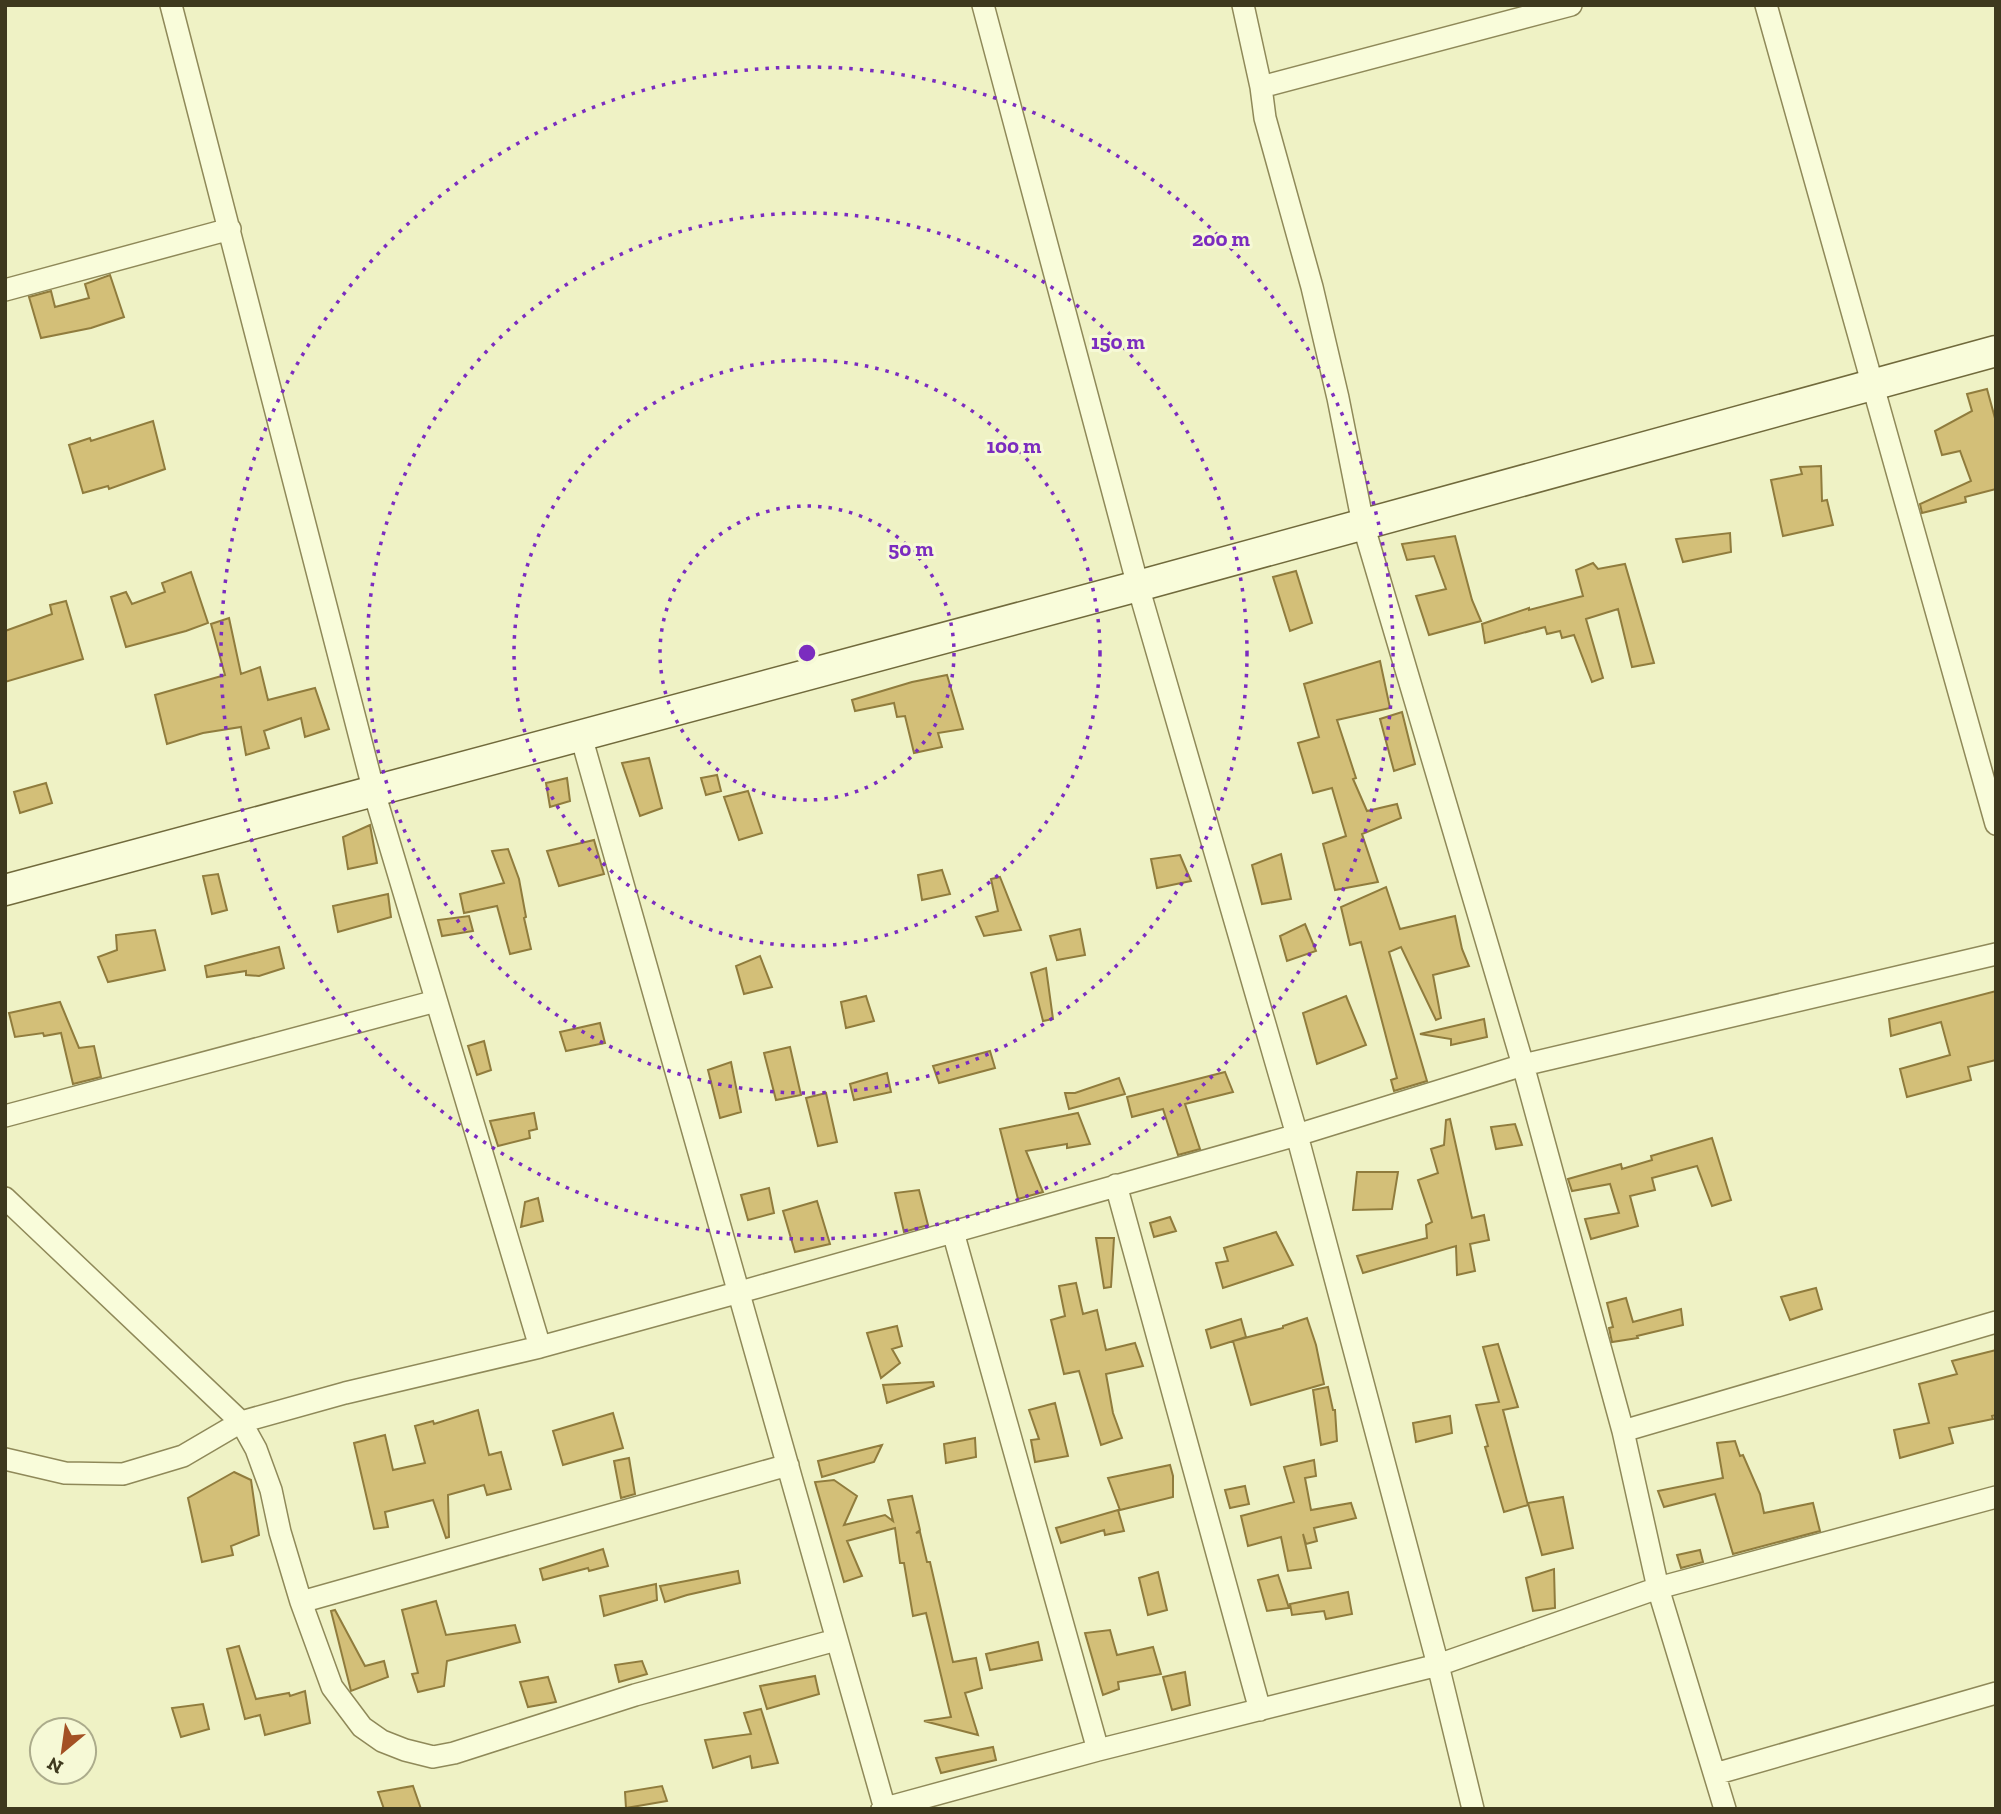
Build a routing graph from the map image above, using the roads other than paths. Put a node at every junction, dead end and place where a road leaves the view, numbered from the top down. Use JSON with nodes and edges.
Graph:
{"nodes":[{"id":1,"x":171,"y":5,"type":"edge"},
{"id":2,"x":983,"y":5,"type":"edge"},
{"id":3,"x":1243,"y":5,"type":"edge"},
{"id":4,"x":1571,"y":5,"type":"edge"},
{"id":5,"x":1766,"y":5,"type":"edge"},
{"id":6,"x":1261,"y":87,"type":"junction"},
{"id":7,"x":230,"y":229,"type":"junction"},
{"id":8,"x":5,"y":290,"type":"edge"},
{"id":9,"x":1996,"y":351,"type":"edge"},
{"id":10,"x":1872,"y":385,"type":"junction"},
{"id":11,"x":1363,"y":524,"type":"junction"},
{"id":12,"x":1138,"y":586,"type":"junction"},
{"id":13,"x":580,"y":736,"type":"junction"},
{"id":14,"x":374,"y":792,"type":"junction"},
{"id":15,"x":1996,"y":824,"type":"edge"},
{"id":16,"x":5,"y":890,"type":"edge"},
{"id":17,"x":1996,"y":954,"type":"edge"},
{"id":18,"x":436,"y":1001,"type":"junction"},
{"id":19,"x":1523,"y":1065,"type":"junction"},
{"id":20,"x":5,"y":1116,"type":"edge"},
{"id":21,"x":1297,"y":1135,"type":"junction"},
{"id":22,"x":1116,"y":1185,"type":"junction"},
{"id":23,"x":5,"y":1198,"type":"edge"},
{"id":24,"x":953,"y":1232,"type":"junction"},
{"id":25,"x":740,"y":1292,"type":"junction"},
{"id":26,"x":1996,"y":1322,"type":"edge"},
{"id":27,"x":540,"y":1346,"type":"junction"},
{"id":28,"x":241,"y":1422,"type":"junction"},
{"id":29,"x":1623,"y":1431,"type":"junction"},
{"id":30,"x":5,"y":1459,"type":"edge"},
{"id":31,"x":788,"y":1465,"type":"junction"},
{"id":32,"x":1996,"y":1497,"type":"edge"},
{"id":33,"x":1658,"y":1588,"type":"junction"},
{"id":34,"x":301,"y":1602,"type":"junction"},
{"id":35,"x":836,"y":1640,"type":"junction"},
{"id":36,"x":1438,"y":1665,"type":"junction"},
{"id":37,"x":1996,"y":1693,"type":"edge"},
{"id":38,"x":1260,"y":1710,"type":"junction"},
{"id":39,"x":1098,"y":1751,"type":"junction"},
{"id":40,"x":1715,"y":1774,"type":"junction"},
{"id":41,"x":884,"y":1809,"type":"edge"},
{"id":42,"x":1473,"y":1809,"type":"edge"},
{"id":43,"x":1726,"y":1809,"type":"edge"}],
"edges":[{"from":1,"to":7,"type":"street"},
{"from":2,"to":12,"type":"street"},
{"from":3,"to":6,"type":"street"},
{"from":4,"to":6,"type":"street"},
{"from":5,"to":10,"type":"street"},
{"from":6,"to":11,"type":"street"},
{"from":7,"to":8,"type":"street"},
{"from":7,"to":14,"type":"street"},
{"from":9,"to":10,"type":"street"},
{"from":10,"to":11,"type":"street"},
{"from":10,"to":15,"type":"street"},
{"from":11,"to":12,"type":"street"},
{"from":11,"to":19,"type":"street"},
{"from":12,"to":13,"type":"street"},
{"from":12,"to":21,"type":"street"},
{"from":13,"to":14,"type":"street"},
{"from":13,"to":25,"type":"street"},
{"from":14,"to":16,"type":"street"},
{"from":14,"to":18,"type":"street"},
{"from":17,"to":19,"type":"street"},
{"from":18,"to":20,"type":"street"},
{"from":18,"to":27,"type":"street"},
{"from":19,"to":21,"type":"street"},
{"from":19,"to":29,"type":"street"},
{"from":21,"to":22,"type":"street"},
{"from":21,"to":36,"type":"street"},
{"from":22,"to":24,"type":"street"},
{"from":22,"to":38,"type":"street"},
{"from":23,"to":28,"type":"street"},
{"from":24,"to":25,"type":"street"},
{"from":24,"to":39,"type":"street"},
{"from":25,"to":27,"type":"street"},
{"from":25,"to":31,"type":"street"},
{"from":26,"to":29,"type":"street"},
{"from":27,"to":28,"type":"street"},
{"from":28,"to":30,"type":"street"},
{"from":28,"to":34,"type":"street"},
{"from":29,"to":33,"type":"street"},
{"from":31,"to":34,"type":"street"},
{"from":31,"to":35,"type":"street"},
{"from":32,"to":33,"type":"street"},
{"from":33,"to":36,"type":"street"},
{"from":33,"to":40,"type":"street"},
{"from":34,"to":35,"type":"street"},
{"from":35,"to":41,"type":"street"},
{"from":36,"to":38,"type":"street"},
{"from":36,"to":42,"type":"street"},
{"from":37,"to":40,"type":"street"},
{"from":38,"to":39,"type":"street"},
{"from":39,"to":41,"type":"street"},
{"from":40,"to":43,"type":"street"}]}
